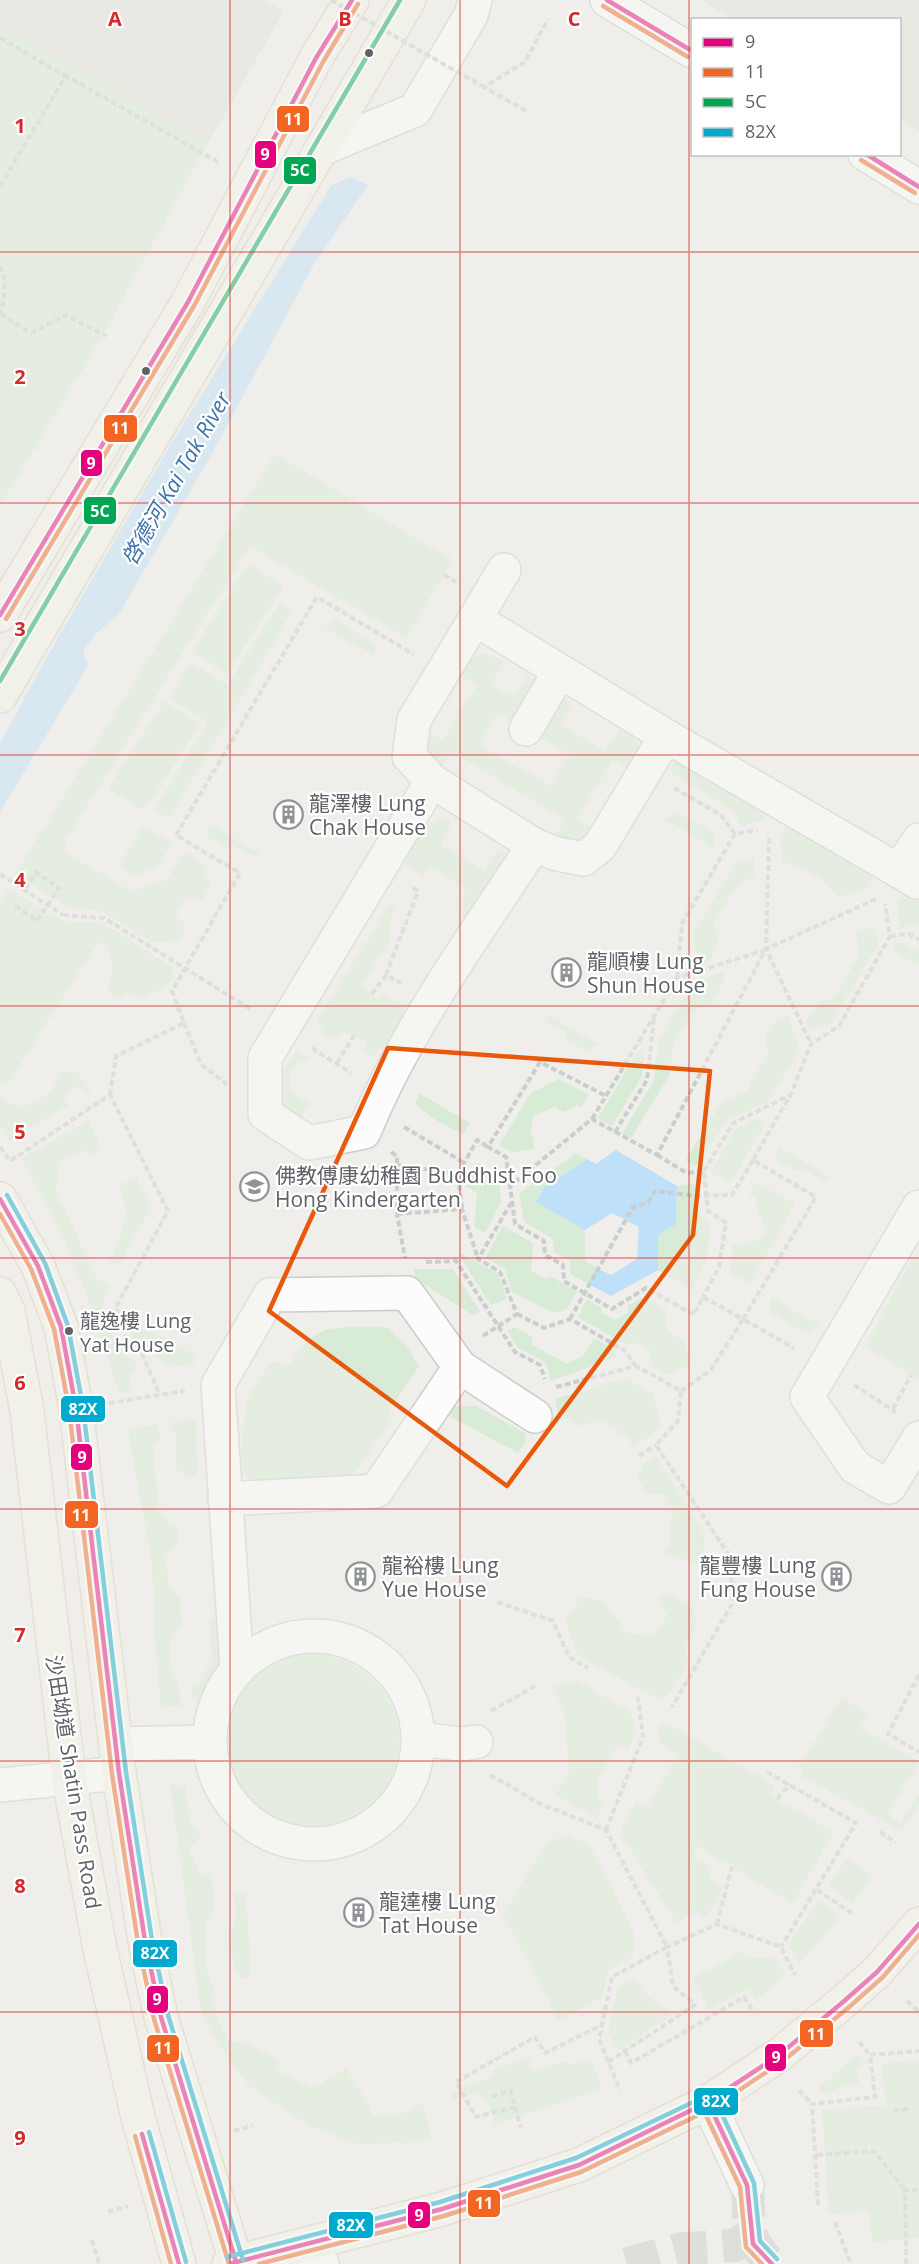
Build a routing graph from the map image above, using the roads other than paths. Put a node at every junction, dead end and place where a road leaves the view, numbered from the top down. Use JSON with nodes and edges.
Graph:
{"nodes":[{"id":1,"x":352,"y":0,"type":"edge"},
{"id":2,"x":409,"y":0,"type":"edge"},
{"id":3,"x":475,"y":0,"type":"edge"},
{"id":4,"x":607,"y":0,"type":"edge"},
{"id":5,"x":691,"y":50,"type":"edge"},
{"id":6,"x":321,"y":149,"type":"junction"},
{"id":7,"x":868,"y":156,"type":"edge"},
{"id":8,"x":919,"y":187,"type":"edge"},
{"id":9,"x":504,"y":570,"type":"dead end"},
{"id":10,"x":0,"y":615,"type":"edge"},
{"id":11,"x":475,"y":619,"type":"junction"},
{"id":12,"x":560,"y":671,"type":"junction"},
{"id":13,"x":0,"y":696,"type":"edge"},
{"id":14,"x":526,"y":729,"type":"dead end"},
{"id":15,"x":666,"y":736,"type":"junction"},
{"id":16,"x":432,"y":781,"type":"junction"},
{"id":17,"x":919,"y":840,"type":"edge"},
{"id":18,"x":534,"y":845,"type":"junction"},
{"id":19,"x":909,"y":877,"type":"edge"},
{"id":20,"x":0,"y":1199,"type":"edge"},
{"id":21,"x":919,"y":1207,"type":"edge"},
{"id":22,"x":3,"y":1306,"type":"edge"},
{"id":23,"x":460,"y":1368,"type":"junction"},
{"id":24,"x":542,"y":1403,"type":"road end"},
{"id":25,"x":919,"y":1438,"type":"edge"},
{"id":26,"x":225,"y":1499,"type":"junction"},
{"id":27,"x":237,"y":1668,"type":"junction"},
{"id":28,"x":420,"y":1739,"type":"junction"},
{"id":29,"x":209,"y":1742,"type":"junction"},
{"id":30,"x":476,"y":1742,"type":"dead end"},
{"id":31,"x":118,"y":1759,"type":"junction"},
{"id":32,"x":69,"y":1779,"type":"junction"},
{"id":33,"x":0,"y":1785,"type":"edge"},
{"id":34,"x":919,"y":1924,"type":"edge"},
{"id":35,"x":708,"y":2102,"type":"junction"},
{"id":36,"x":747,"y":2185,"type":"tunnel mouth"},
{"id":37,"x":295,"y":2247,"type":"junction"},
{"id":38,"x":234,"y":2263,"type":"edge"},
{"id":39,"x":179,"y":2264,"type":"edge"},
{"id":40,"x":322,"y":2264,"type":"edge"}],
"edges":[{"from":1,"to":10,"type":"main road"},
{"from":2,"to":6,"type":"main road"},
{"from":3,"to":6,"type":"street"},
{"from":4,"to":5,"type":"street"},
{"from":6,"to":13,"type":"main road"},
{"from":7,"to":8,"type":"street"},
{"from":9,"to":11,"type":"street"},
{"from":11,"to":12,"type":"street"},
{"from":11,"to":16,"type":"street"},
{"from":12,"to":14,"type":"street"},
{"from":12,"to":15,"type":"street"},
{"from":15,"to":18,"type":"street"},
{"from":15,"to":19,"type":"street"},
{"from":16,"to":18,"type":"street"},
{"from":16,"to":18,"type":"street"},
{"from":17,"to":19,"type":"street"},
{"from":20,"to":31,"type":"main road"},
{"from":21,"to":25,"type":"street"},
{"from":22,"to":32,"type":"main road","name":"沙田坳道 Shatin Pass Road"},
{"from":23,"to":24,"type":"street"},
{"from":23,"to":26,"type":"street"},
{"from":23,"to":26,"type":"street"},
{"from":26,"to":27,"type":"street"},
{"from":27,"to":28,"type":"street"},
{"from":27,"to":29,"type":"street"},
{"from":28,"to":29,"type":"street"},
{"from":28,"to":30,"type":"street"},
{"from":29,"to":31,"type":"street"},
{"from":31,"to":32,"type":"street"},
{"from":31,"to":38,"type":"main road"},
{"from":32,"to":33,"type":"street"},
{"from":32,"to":39,"type":"main road","name":"沙田坳道 Shatin Pass Road"},
{"from":34,"to":35,"type":"main road"},
{"from":35,"to":36,"type":"street"},
{"from":35,"to":37,"type":"main road"},
{"from":37,"to":38,"type":"main road"},
{"from":37,"to":40,"type":"street"}]}
